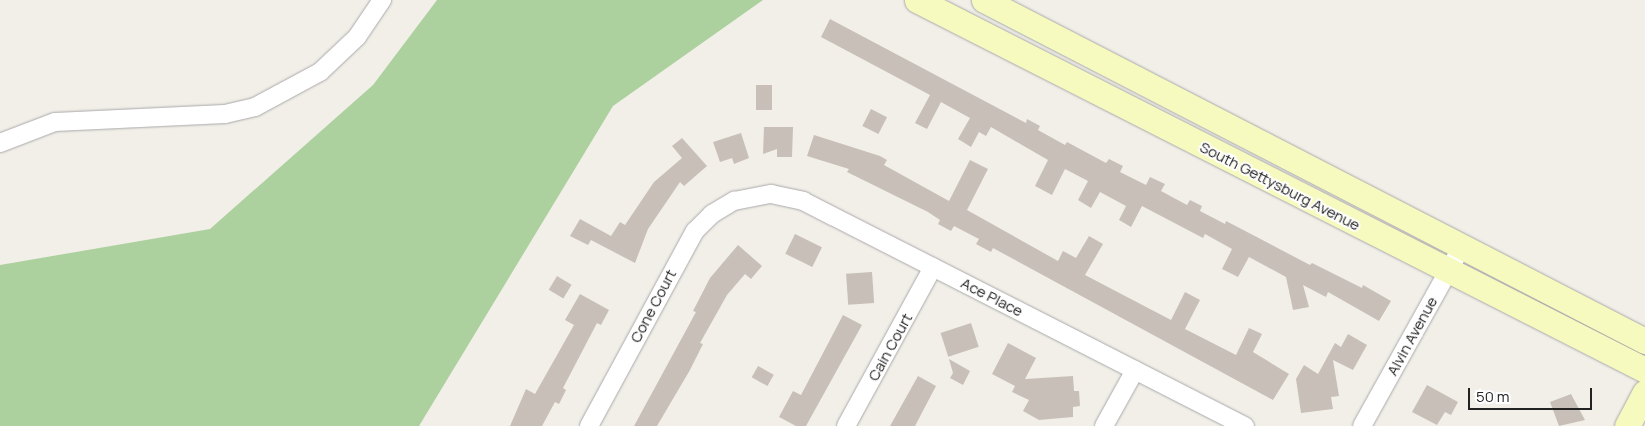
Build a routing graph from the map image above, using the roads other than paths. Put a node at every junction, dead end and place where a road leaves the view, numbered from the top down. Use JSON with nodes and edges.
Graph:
{"nodes":[{"id":1,"x":382,"y":0,"type":"edge"},
{"id":2,"x":917,"y":0,"type":"edge"},
{"id":3,"x":984,"y":0,"type":"edge"},
{"id":4,"x":0,"y":143,"type":"edge"},
{"id":5,"x":734,"y":201,"type":"joint"},
{"id":6,"x":1462,"y":246,"type":"junction"},
{"id":7,"x":933,"y":267,"type":"junction"},
{"id":8,"x":1447,"y":272,"type":"junction"},
{"id":9,"x":1645,"y":323,"type":"edge"},
{"id":10,"x":1620,"y":328,"type":"junction"},
{"id":11,"x":1645,"y":342,"type":"edge"},
{"id":12,"x":1135,"y":370,"type":"junction"},
{"id":13,"x":1645,"y":370,"type":"edge"},
{"id":14,"x":1645,"y":392,"type":"edge"},
{"id":15,"x":588,"y":426,"type":"edge"},
{"id":16,"x":846,"y":426,"type":"edge"},
{"id":17,"x":1104,"y":426,"type":"edge"},
{"id":18,"x":1245,"y":426,"type":"edge"},
{"id":19,"x":1362,"y":426,"type":"edge"},
{"id":20,"x":1627,"y":426,"type":"edge"}],
"edges":[{"from":1,"to":4,"type":"street"},
{"from":2,"to":8,"type":"main road","name":"South Gettysburg Avenue"},
{"from":3,"to":6,"type":"main road","name":"South Gettysburg Avenue"},
{"from":5,"to":7,"type":"street","name":"Ace Place"},
{"from":5,"to":15,"type":"street","name":"Cone Court"},
{"from":6,"to":8,"type":"street","name":"Alvin Avenue"},
{"from":6,"to":10,"type":"main road","name":"South Gettysburg Avenue"},
{"from":7,"to":12,"type":"street","name":"Ace Place"},
{"from":7,"to":16,"type":"street","name":"Cain Court"},
{"from":8,"to":13,"type":"main road","name":"South Gettysburg Avenue"},
{"from":8,"to":19,"type":"street","name":"Alvin Avenue"},
{"from":9,"to":10,"type":"main road"},
{"from":10,"to":11,"type":"main road","name":"South Gettysburg Avenue"},
{"from":12,"to":17,"type":"street"},
{"from":12,"to":18,"type":"street","name":"Ace Place"},
{"from":14,"to":20,"type":"main road"}]}
